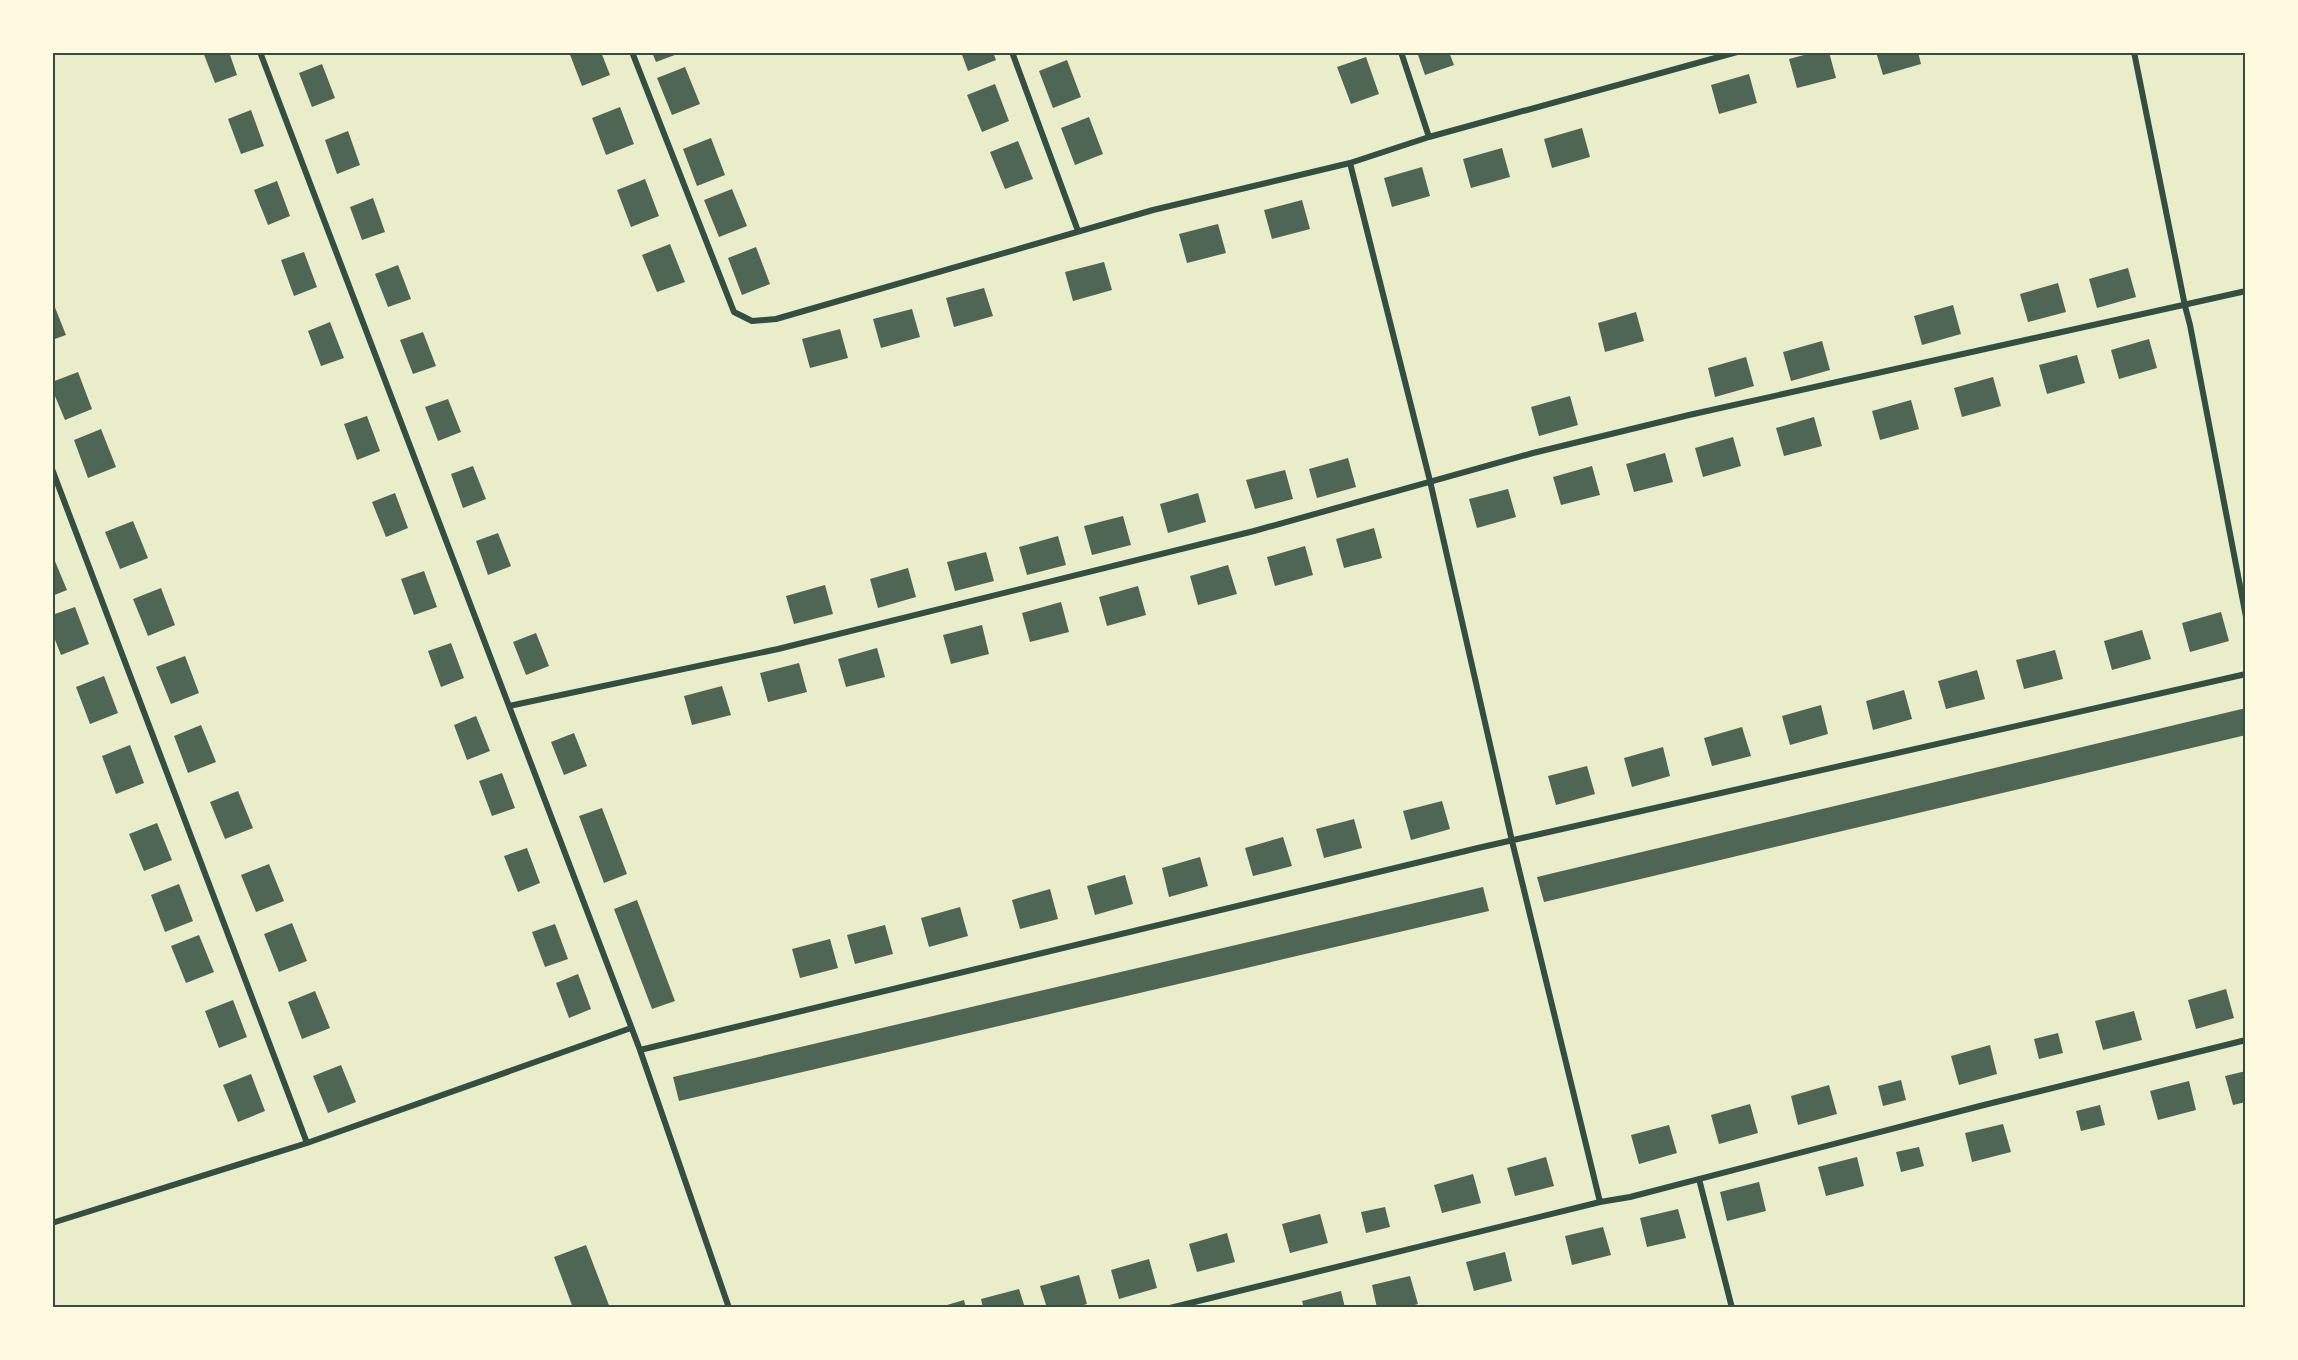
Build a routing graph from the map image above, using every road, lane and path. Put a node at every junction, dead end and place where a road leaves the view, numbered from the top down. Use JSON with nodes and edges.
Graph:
{"nodes":[{"id":1,"x":260,"y":52,"type":"edge"},
{"id":2,"x":633,"y":52,"type":"edge"},
{"id":3,"x":1012,"y":52,"type":"edge"},
{"id":4,"x":1401,"y":52,"type":"edge"},
{"id":5,"x":1737,"y":52,"type":"edge"},
{"id":6,"x":2134,"y":52,"type":"edge"},
{"id":7,"x":1429,"y":137,"type":"junction"},
{"id":8,"x":1350,"y":163,"type":"junction"},
{"id":9,"x":1078,"y":231,"type":"junction"},
{"id":10,"x":2246,"y":291,"type":"edge"},
{"id":11,"x":2185,"y":306,"type":"junction"},
{"id":12,"x":52,"y":469,"type":"edge"},
{"id":13,"x":1430,"y":481,"type":"junction"},
{"id":14,"x":2246,"y":617,"type":"edge"},
{"id":15,"x":2246,"y":674,"type":"edge"},
{"id":16,"x":509,"y":706,"type":"junction"},
{"id":17,"x":1512,"y":842,"type":"junction"},
{"id":18,"x":631,"y":1028,"type":"junction"},
{"id":19,"x":2246,"y":1040,"type":"edge"},
{"id":20,"x":640,"y":1050,"type":"junction"},
{"id":21,"x":307,"y":1143,"type":"junction"},
{"id":22,"x":1699,"y":1179,"type":"junction"},
{"id":23,"x":1600,"y":1202,"type":"junction"},
{"id":24,"x":52,"y":1223,"type":"edge"},
{"id":25,"x":729,"y":1308,"type":"edge"},
{"id":26,"x":1170,"y":1308,"type":"edge"},
{"id":27,"x":1732,"y":1308,"type":"edge"}],
"edges":[{"from":1,"to":16,"type":"street"},
{"from":2,"to":9,"type":"street"},
{"from":3,"to":9,"type":"street"},
{"from":4,"to":7,"type":"street"},
{"from":5,"to":7,"type":"street"},
{"from":6,"to":11,"type":"street"},
{"from":7,"to":8,"type":"street"},
{"from":8,"to":9,"type":"street"},
{"from":8,"to":13,"type":"street"},
{"from":10,"to":11,"type":"street"},
{"from":11,"to":13,"type":"street"},
{"from":11,"to":14,"type":"street"},
{"from":12,"to":21,"type":"street"},
{"from":13,"to":16,"type":"street"},
{"from":13,"to":17,"type":"street"},
{"from":15,"to":17,"type":"street"},
{"from":16,"to":18,"type":"street"},
{"from":17,"to":20,"type":"street"},
{"from":17,"to":23,"type":"street"},
{"from":18,"to":20,"type":"street"},
{"from":18,"to":21,"type":"street"},
{"from":19,"to":22,"type":"street"},
{"from":20,"to":25,"type":"street"},
{"from":21,"to":24,"type":"street"},
{"from":22,"to":23,"type":"street"},
{"from":22,"to":27,"type":"street"},
{"from":23,"to":26,"type":"street"}]}
